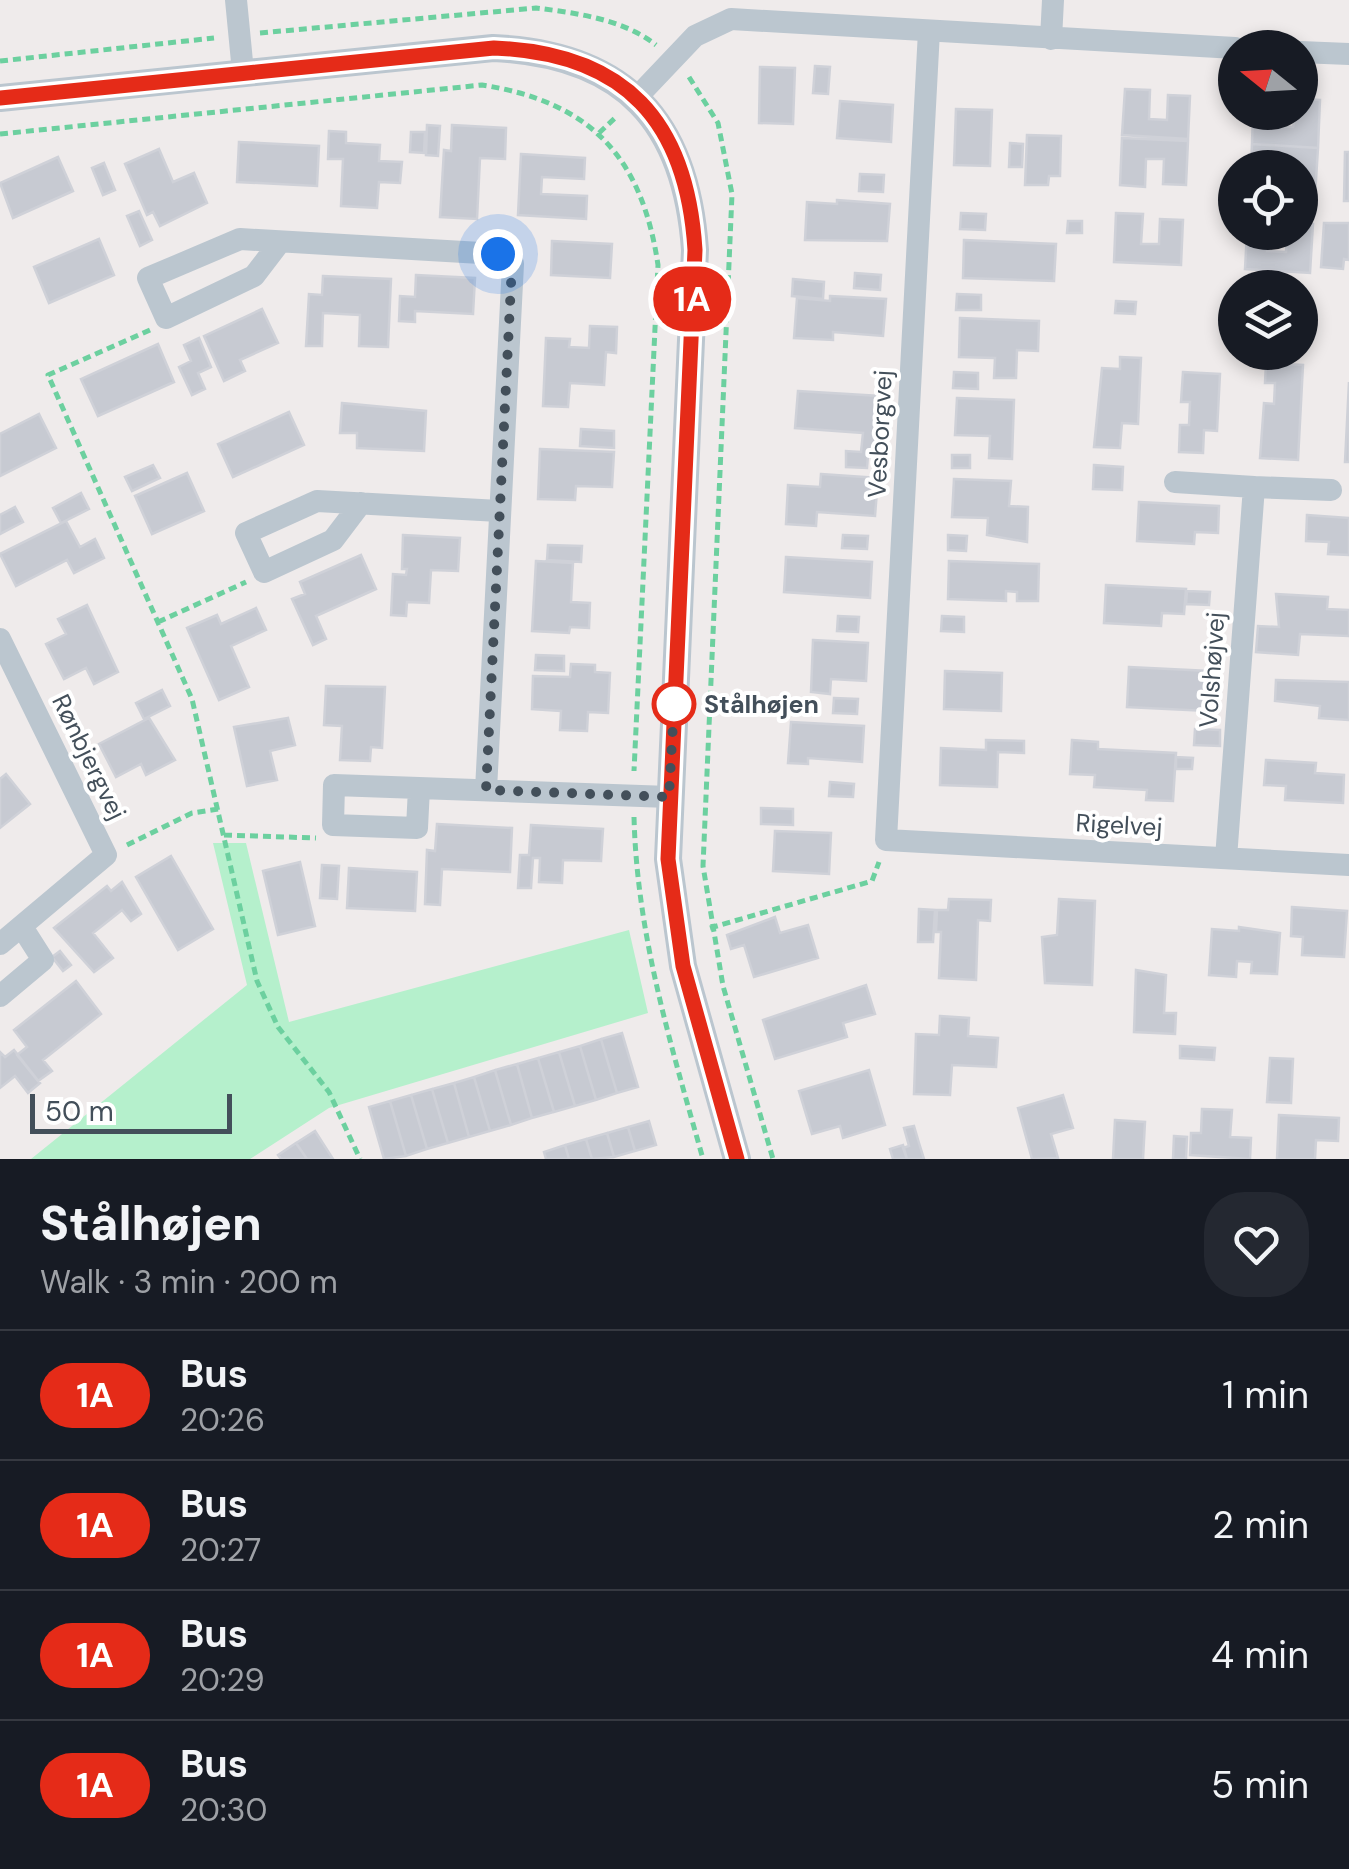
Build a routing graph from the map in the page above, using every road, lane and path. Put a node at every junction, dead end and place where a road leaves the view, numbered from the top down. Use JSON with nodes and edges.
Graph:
{"nodes":[{"id":1,"x":236,"y":0,"type":"edge"},
{"id":2,"x":1053,"y":0,"type":"edge"},
{"id":3,"x":731,"y":10,"type":"edge"},
{"id":4,"x":930,"y":31,"type":"junction"},
{"id":5,"x":240,"y":35,"type":"junction"},
{"id":6,"x":1051,"y":38,"type":"junction"},
{"id":7,"x":1218,"y":47,"type":"edge"},
{"id":8,"x":1318,"y":53,"type":"edge"},
{"id":9,"x":1349,"y":54,"type":"edge"},
{"id":10,"x":674,"y":59,"type":"junction"},
{"id":11,"x":0,"y":62,"type":"edge"},
{"id":12,"x":242,"y":72,"type":"junction"},
{"id":13,"x":638,"y":96,"type":"junction"},
{"id":14,"x":0,"y":98,"type":"edge"},
{"id":15,"x":280,"y":242,"type":"junction"},
{"id":16,"x":166,"y":318,"type":"junction"},
{"id":17,"x":1175,"y":482,"type":"dead end"},
{"id":18,"x":1254,"y":486,"type":"junction"},
{"id":19,"x":1331,"y":490,"type":"dead end"},
{"id":20,"x":360,"y":503,"type":"junction"},
{"id":21,"x":500,"y":512,"type":"junction"},
{"id":22,"x":264,"y":572,"type":"junction"},
{"id":23,"x":158,"y":622,"type":"junction"},
{"id":24,"x":0,"y":639,"type":"edge"},
{"id":25,"x":418,"y":788,"type":"junction"},
{"id":26,"x":486,"y":790,"type":"junction"},
{"id":27,"x":669,"y":797,"type":"junction"},
{"id":28,"x":218,"y":808,"type":"junction"},
{"id":29,"x":333,"y":825,"type":"junction"},
{"id":30,"x":224,"y":835,"type":"junction"},
{"id":31,"x":886,"y":840,"type":"junction"},
{"id":32,"x":106,"y":855,"type":"junction"},
{"id":33,"x":1226,"y":858,"type":"junction"},
{"id":34,"x":1349,"y":865,"type":"edge"},
{"id":35,"x":22,"y":926,"type":"junction"},
{"id":36,"x":710,"y":928,"type":"junction"},
{"id":37,"x":0,"y":944,"type":"edge"},
{"id":38,"x":0,"y":996,"type":"edge"},
{"id":39,"x":360,"y":1159,"type":"edge"},
{"id":40,"x":737,"y":1159,"type":"edge"},
{"id":41,"x":774,"y":1159,"type":"edge"}],
"edges":[{"from":1,"to":5,"type":"street"},
{"from":2,"to":6,"type":"street"},
{"from":3,"to":4,"type":"street"},
{"from":3,"to":10,"type":"street"},
{"from":4,"to":6,"type":"street"},
{"from":4,"to":31,"type":"street","name":"Vesborgvej"},
{"from":5,"to":10,"type":"path"},
{"from":5,"to":11,"type":"path"},
{"from":5,"to":12,"type":"street"},
{"from":6,"to":7,"type":"street"},
{"from":8,"to":9,"type":"street"},
{"from":10,"to":13,"type":"street"},
{"from":10,"to":36,"type":"path"},
{"from":12,"to":13,"type":"street"},
{"from":12,"to":14,"type":"street"},
{"from":13,"to":27,"type":"street"},
{"from":15,"to":16,"type":"street"},
{"from":15,"to":16,"type":"street"},
{"from":15,"to":21,"type":"street"},
{"from":16,"to":23,"type":"path"},
{"from":17,"to":18,"type":"street"},
{"from":18,"to":19,"type":"street"},
{"from":18,"to":33,"type":"street","name":"Volshøjvej"},
{"from":20,"to":21,"type":"street"},
{"from":20,"to":22,"type":"street"},
{"from":20,"to":22,"type":"street"},
{"from":21,"to":26,"type":"street"},
{"from":22,"to":23,"type":"path"},
{"from":23,"to":28,"type":"path"},
{"from":24,"to":32,"type":"street","name":"Rønbjergvej"},
{"from":25,"to":26,"type":"street"},
{"from":25,"to":29,"type":"street"},
{"from":25,"to":29,"type":"street"},
{"from":26,"to":27,"type":"street"},
{"from":27,"to":40,"type":"street"},
{"from":28,"to":30,"type":"path"},
{"from":28,"to":32,"type":"path"},
{"from":29,"to":30,"type":"path"},
{"from":30,"to":39,"type":"path"},
{"from":31,"to":33,"type":"street","name":"Rigelvej"},
{"from":31,"to":36,"type":"path"},
{"from":32,"to":35,"type":"street","name":"Rønbjergvej"},
{"from":33,"to":34,"type":"street","name":"Rigelvej"},
{"from":35,"to":37,"type":"street","name":"Rønbjergvej"},
{"from":35,"to":38,"type":"street"},
{"from":36,"to":41,"type":"path"}]}
